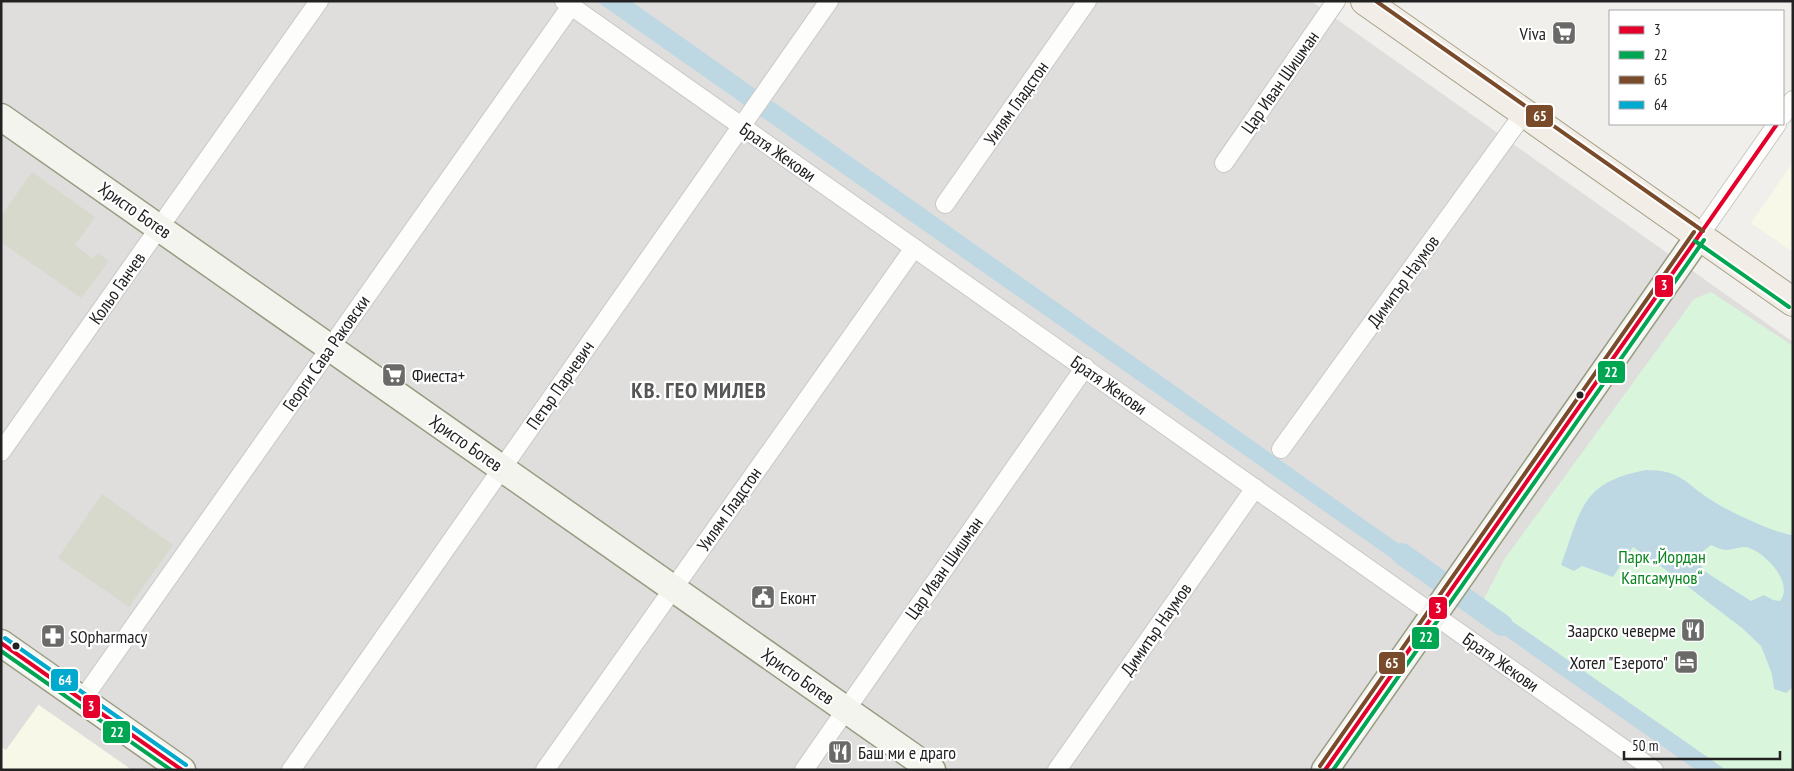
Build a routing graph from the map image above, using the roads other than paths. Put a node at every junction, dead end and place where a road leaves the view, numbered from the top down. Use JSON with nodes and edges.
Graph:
{"nodes":[{"id":1,"x":319,"y":1,"type":"edge"},
{"id":2,"x":829,"y":1,"type":"edge"},
{"id":3,"x":1087,"y":1,"type":"edge"},
{"id":4,"x":1336,"y":1,"type":"edge"},
{"id":5,"x":1365,"y":1,"type":"edge"},
{"id":6,"x":568,"y":4,"type":"edge"},
{"id":7,"x":1793,"y":100,"type":"edge"},
{"id":8,"x":1524,"y":113,"type":"junction"},
{"id":9,"x":1784,"y":114,"type":"edge"},
{"id":10,"x":1,"y":117,"type":"edge"},
{"id":11,"x":746,"y":120,"type":"junction"},
{"id":12,"x":1776,"y":125,"type":"edge"},
{"id":13,"x":1224,"y":163,"type":"dead end"},
{"id":14,"x":945,"y":204,"type":"dead end"},
{"id":15,"x":160,"y":228,"type":"junction"},
{"id":16,"x":1699,"y":236,"type":"junction"},
{"id":17,"x":914,"y":248,"type":"junction"},
{"id":18,"x":1793,"y":302,"type":"edge"},
{"id":19,"x":330,"y":348,"type":"junction"},
{"id":20,"x":1084,"y":367,"type":"junction"},
{"id":21,"x":1281,"y":449,"type":"dead end"},
{"id":22,"x":1,"y":452,"type":"edge"},
{"id":23,"x":502,"y":468,"type":"junction"},
{"id":24,"x":1255,"y":488,"type":"junction"},
{"id":25,"x":673,"y":589,"type":"junction"},
{"id":26,"x":1434,"y":615,"type":"junction"},
{"id":27,"x":1,"y":643,"type":"edge"},
{"id":28,"x":82,"y":700,"type":"junction"},
{"id":29,"x":846,"y":710,"type":"junction"},
{"id":30,"x":182,"y":770,"type":"edge"},
{"id":31,"x":291,"y":770,"type":"edge"},
{"id":32,"x":545,"y":770,"type":"edge"},
{"id":33,"x":804,"y":770,"type":"edge"},
{"id":34,"x":932,"y":770,"type":"edge"},
{"id":35,"x":1057,"y":770,"type":"edge"},
{"id":36,"x":1325,"y":770,"type":"edge"},
{"id":37,"x":1654,"y":770,"type":"edge"}],
"edges":[{"from":1,"to":15,"type":"street","name":"Кольо Ганчев"},
{"from":2,"to":11,"type":"street","name":"Петър Парчевич"},
{"from":3,"to":14,"type":"street","name":"Уилям Гладстон"},
{"from":4,"to":13,"type":"street","name":"Цар Иван Шишман"},
{"from":5,"to":8,"type":"main road"},
{"from":6,"to":11,"type":"street","name":"Братя Жекови"},
{"from":6,"to":19,"type":"street","name":"Георги Сава Раковски"},
{"from":7,"to":9,"type":"street"},
{"from":8,"to":16,"type":"main road"},
{"from":8,"to":21,"type":"street","name":"Димитър Наумов"},
{"from":10,"to":15,"type":"street","name":"Христо Ботев"},
{"from":11,"to":17,"type":"street","name":"Братя Жекови"},
{"from":11,"to":23,"type":"street","name":"Петър Парчевич"},
{"from":12,"to":16,"type":"street"},
{"from":15,"to":19,"type":"street","name":"Христо Ботев"},
{"from":15,"to":22,"type":"street","name":"Кольо Ганчев"},
{"from":16,"to":18,"type":"main road"},
{"from":16,"to":26,"type":"street"},
{"from":17,"to":20,"type":"street","name":"Братя Жекови"},
{"from":17,"to":25,"type":"street","name":"Уилям Гладстон"},
{"from":19,"to":23,"type":"street","name":"Христо Ботев"},
{"from":19,"to":28,"type":"street","name":"Георги Сава Раковски"},
{"from":20,"to":24,"type":"street","name":"Братя Жекови"},
{"from":20,"to":29,"type":"street","name":"Цар Иван Шишман"},
{"from":23,"to":25,"type":"street","name":"Христо Ботев"},
{"from":23,"to":31,"type":"street","name":"Петър Парчевич"},
{"from":24,"to":26,"type":"street","name":"Братя Жекови"},
{"from":24,"to":35,"type":"street","name":"Димитър Наумов"},
{"from":25,"to":29,"type":"street","name":"Христо Ботев"},
{"from":25,"to":32,"type":"street","name":"Уилям Гладстон"},
{"from":26,"to":36,"type":"street"},
{"from":26,"to":37,"type":"street","name":"Братя Жекови"},
{"from":27,"to":28,"type":"street"},
{"from":28,"to":30,"type":"street"},
{"from":29,"to":33,"type":"street","name":"Цар Иван Шишман"},
{"from":29,"to":34,"type":"street","name":"Христо Ботев"}]}
